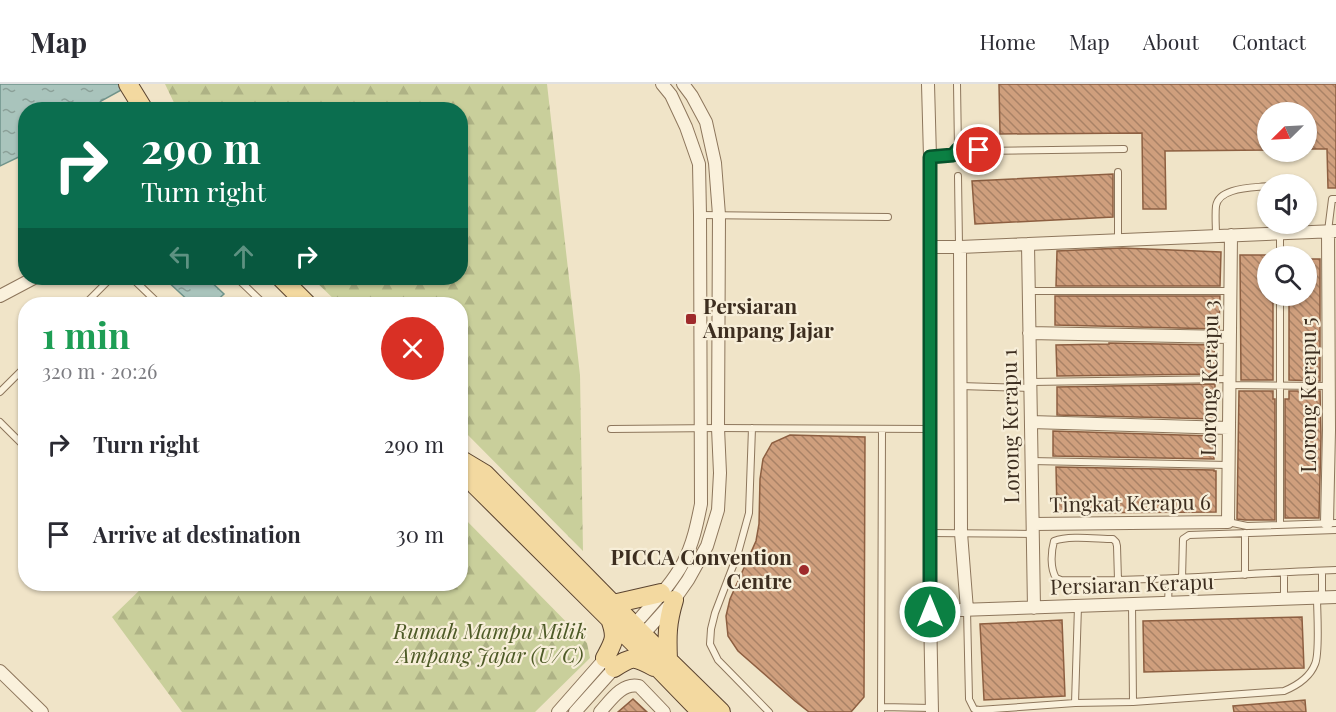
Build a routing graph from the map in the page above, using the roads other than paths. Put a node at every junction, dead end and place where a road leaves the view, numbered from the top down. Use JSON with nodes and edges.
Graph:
{"nodes":[{"id":1,"x":662,"y":84,"type":"edge"},
{"id":2,"x":683,"y":84,"type":"edge"},
{"id":3,"x":928,"y":84,"type":"edge"},
{"id":4,"x":957,"y":84,"type":"edge"},
{"id":5,"x":131,"y":88,"type":"edge"},
{"id":6,"x":139,"y":102,"type":"edge"},
{"id":7,"x":958,"y":149,"type":"junction"},
{"id":8,"x":1124,"y":149,"type":"dead end"},
{"id":9,"x":930,"y":157,"type":"junction"},
{"id":10,"x":1118,"y":172,"type":"dead end"},
{"id":11,"x":958,"y":176,"type":"dead end"},
{"id":12,"x":1257,"y":187,"type":"edge"},
{"id":13,"x":1336,"y":198,"type":"edge"},
{"id":14,"x":700,"y":215,"type":"junction"},
{"id":15,"x":718,"y":215,"type":"junction"},
{"id":16,"x":888,"y":218,"type":"dead end"},
{"id":17,"x":1332,"y":231,"type":"edge"},
{"id":18,"x":1317,"y":232,"type":"edge"},
{"id":19,"x":1257,"y":234,"type":"edge"},
{"id":20,"x":1231,"y":235,"type":"junction"},
{"id":21,"x":1216,"y":236,"type":"junction"},
{"id":22,"x":1118,"y":240,"type":"junction"},
{"id":23,"x":1028,"y":244,"type":"junction"},
{"id":24,"x":930,"y":247,"type":"junction"},
{"id":25,"x":960,"y":247,"type":"junction"},
{"id":26,"x":1332,"y":279,"type":"edge"},
{"id":27,"x":20,"y":285,"type":"edge"},
{"id":28,"x":104,"y":285,"type":"edge"},
{"id":29,"x":139,"y":285,"type":"edge"},
{"id":30,"x":244,"y":285,"type":"edge"},
{"id":31,"x":288,"y":285,"type":"edge"},
{"id":32,"x":1028,"y":291,"type":"junction"},
{"id":33,"x":1230,"y":291,"type":"junction"},
{"id":34,"x":0,"y":296,"type":"edge"},
{"id":35,"x":92,"y":297,"type":"edge"},
{"id":36,"x":152,"y":297,"type":"edge"},
{"id":37,"x":257,"y":297,"type":"edge"},
{"id":38,"x":299,"y":297,"type":"edge"},
{"id":39,"x":1280,"y":306,"type":"edge"},
{"id":40,"x":1332,"y":321,"type":"edge"},
{"id":41,"x":1029,"y":333,"type":"junction"},
{"id":42,"x":1230,"y":337,"type":"junction"},
{"id":43,"x":18,"y":374,"type":"edge"},
{"id":44,"x":1229,"y":382,"type":"junction"},
{"id":45,"x":1030,"y":385,"type":"junction"},
{"id":46,"x":960,"y":386,"type":"junction"},
{"id":47,"x":1281,"y":386,"type":"junction"},
{"id":48,"x":1329,"y":386,"type":"junction"},
{"id":49,"x":0,"y":392,"type":"edge"},
{"id":50,"x":0,"y":422,"type":"edge"},
{"id":51,"x":1031,"y":422,"type":"junction"},
{"id":52,"x":701,"y":428,"type":"junction"},
{"id":53,"x":718,"y":428,"type":"junction"},
{"id":54,"x":752,"y":428,"type":"junction"},
{"id":55,"x":1229,"y":428,"type":"junction"},
{"id":56,"x":611,"y":429,"type":"dead end"},
{"id":57,"x":882,"y":429,"type":"junction"},
{"id":58,"x":930,"y":429,"type":"junction"},
{"id":59,"x":1333,"y":430,"type":"edge"},
{"id":60,"x":18,"y":440,"type":"edge"},
{"id":61,"x":1031,"y":461,"type":"junction"},
{"id":62,"x":1228,"y":465,"type":"junction"},
{"id":63,"x":468,"y":474,"type":"edge"},
{"id":64,"x":1228,"y":522,"type":"junction"},
{"id":65,"x":1281,"y":525,"type":"junction"},
{"id":66,"x":1333,"y":525,"type":"edge"},
{"id":67,"x":1033,"y":529,"type":"junction"},
{"id":68,"x":930,"y":533,"type":"junction"},
{"id":69,"x":961,"y":533,"type":"junction"},
{"id":70,"x":1245,"y":533,"type":"junction"},
{"id":71,"x":1336,"y":570,"type":"edge"},
{"id":72,"x":1322,"y":571,"type":"junction"},
{"id":73,"x":1284,"y":573,"type":"junction"},
{"id":74,"x":1245,"y":574,"type":"junction"},
{"id":75,"x":1168,"y":579,"type":"junction"},
{"id":76,"x":1182,"y":579,"type":"junction"},
{"id":77,"x":1118,"y":580,"type":"junction"},
{"id":78,"x":668,"y":597,"type":"junction"},
{"id":79,"x":1336,"y":597,"type":"edge"},
{"id":80,"x":1319,"y":598,"type":"junction"},
{"id":81,"x":1284,"y":599,"type":"junction"},
{"id":82,"x":1168,"y":603,"type":"junction"},
{"id":83,"x":1132,"y":604,"type":"junction"},
{"id":84,"x":1078,"y":606,"type":"junction"},
{"id":85,"x":1034,"y":608,"type":"junction"},
{"id":86,"x":967,"y":610,"type":"junction"},
{"id":87,"x":611,"y":612,"type":"junction"},
{"id":88,"x":930,"y":612,"type":"junction"},
{"id":89,"x":634,"y":635,"type":"junction"},
{"id":90,"x":609,"y":663,"type":"junction"},
{"id":91,"x":664,"y":665,"type":"junction"},
{"id":92,"x":0,"y":671,"type":"edge"},
{"id":93,"x":1133,"y":702,"type":"junction"},
{"id":94,"x":1075,"y":703,"type":"junction"},
{"id":95,"x":881,"y":710,"type":"edge"},
{"id":96,"x":932,"y":710,"type":"edge"},
{"id":97,"x":42,"y":712,"type":"edge"},
{"id":98,"x":558,"y":712,"type":"edge"},
{"id":99,"x":574,"y":712,"type":"edge"},
{"id":100,"x":600,"y":712,"type":"edge"},
{"id":101,"x":664,"y":712,"type":"edge"},
{"id":102,"x":701,"y":712,"type":"edge"},
{"id":103,"x":721,"y":712,"type":"edge"},
{"id":104,"x":769,"y":712,"type":"edge"}],
"edges":[{"from":1,"to":14,"type":"street"},
{"from":2,"to":15,"type":"street"},
{"from":3,"to":9,"type":"street"},
{"from":4,"to":7,"type":"lane"},
{"from":5,"to":6,"type":"main road"},
{"from":7,"to":8,"type":"lane"},
{"from":7,"to":9,"type":"lane"},
{"from":9,"to":24,"type":"street"},
{"from":10,"to":22,"type":"lane"},
{"from":11,"to":25,"type":"lane"},
{"from":12,"to":21,"type":"lane"},
{"from":13,"to":17,"type":"lane"},
{"from":14,"to":15,"type":"lane"},
{"from":14,"to":52,"type":"street"},
{"from":15,"to":16,"type":"lane"},
{"from":15,"to":53,"type":"street"},
{"from":17,"to":18,"type":"street"},
{"from":17,"to":26,"type":"street","name":"Lorong Kerapu 5"},
{"from":19,"to":20,"type":"street"},
{"from":20,"to":21,"type":"street"},
{"from":20,"to":33,"type":"street","name":"Lorong Kerapu 3"},
{"from":21,"to":22,"type":"street"},
{"from":22,"to":23,"type":"street"},
{"from":23,"to":25,"type":"street"},
{"from":23,"to":32,"type":"street","name":"Lorong Kerapu 1"},
{"from":24,"to":25,"type":"street"},
{"from":24,"to":58,"type":"street"},
{"from":25,"to":46,"type":"street"},
{"from":26,"to":40,"type":"street","name":"Lorong Kerapu 5"},
{"from":27,"to":34,"type":"street"},
{"from":28,"to":35,"type":"lane"},
{"from":29,"to":36,"type":"lane"},
{"from":30,"to":37,"type":"lane"},
{"from":31,"to":38,"type":"main road"},
{"from":32,"to":33,"type":"lane"},
{"from":32,"to":41,"type":"street","name":"Lorong Kerapu 1"},
{"from":33,"to":42,"type":"street","name":"Lorong Kerapu 3"},
{"from":39,"to":47,"type":"lane"},
{"from":40,"to":48,"type":"street","name":"Lorong Kerapu 5"},
{"from":41,"to":42,"type":"street"},
{"from":41,"to":45,"type":"street","name":"Lorong Kerapu 1"},
{"from":42,"to":44,"type":"street","name":"Lorong Kerapu 3"},
{"from":43,"to":49,"type":"lane"},
{"from":44,"to":45,"type":"lane"},
{"from":44,"to":47,"type":"lane"},
{"from":44,"to":55,"type":"street","name":"Lorong Kerapu 3"},
{"from":45,"to":46,"type":"lane"},
{"from":45,"to":51,"type":"street","name":"Lorong Kerapu 1"},
{"from":46,"to":69,"type":"street"},
{"from":47,"to":48,"type":"lane"},
{"from":47,"to":65,"type":"lane"},
{"from":48,"to":59,"type":"street","name":"Lorong Kerapu 5"},
{"from":50,"to":60,"type":"lane"},
{"from":51,"to":55,"type":"street"},
{"from":51,"to":61,"type":"street","name":"Lorong Kerapu 1"},
{"from":52,"to":53,"type":"lane"},
{"from":52,"to":56,"type":"lane"},
{"from":52,"to":78,"type":"street"},
{"from":53,"to":54,"type":"lane"},
{"from":53,"to":78,"type":"street"},
{"from":54,"to":57,"type":"lane"},
{"from":54,"to":104,"type":"lane"},
{"from":55,"to":62,"type":"street","name":"Lorong Kerapu 3"},
{"from":57,"to":58,"type":"lane"},
{"from":57,"to":95,"type":"lane"},
{"from":58,"to":68,"type":"street"},
{"from":59,"to":66,"type":"street","name":"Lorong Kerapu 5"},
{"from":61,"to":62,"type":"lane"},
{"from":61,"to":67,"type":"street","name":"Lorong Kerapu 1"},
{"from":62,"to":64,"type":"street","name":"Lorong Kerapu 3"},
{"from":63,"to":87,"type":"main road"},
{"from":64,"to":65,"type":"lane"},
{"from":64,"to":67,"type":"street","name":"Tingkat Kerapu 6"},
{"from":65,"to":66,"type":"lane"},
{"from":66,"to":70,"type":"lane"},
{"from":67,"to":69,"type":"lane"},
{"from":67,"to":85,"type":"street","name":"Lorong Kerapu 1"},
{"from":68,"to":69,"type":"lane"},
{"from":68,"to":88,"type":"street"},
{"from":69,"to":86,"type":"street"},
{"from":70,"to":74,"type":"lane"},
{"from":70,"to":76,"type":"lane"},
{"from":71,"to":72,"type":"lane"},
{"from":72,"to":73,"type":"lane"},
{"from":72,"to":80,"type":"lane"},
{"from":73,"to":74,"type":"lane"},
{"from":73,"to":81,"type":"lane"},
{"from":74,"to":76,"type":"lane"},
{"from":75,"to":76,"type":"lane"},
{"from":75,"to":77,"type":"lane"},
{"from":75,"to":82,"type":"lane"},
{"from":77,"to":77,"type":"lane"},
{"from":78,"to":87,"type":"main road"},
{"from":78,"to":89,"type":"street"},
{"from":78,"to":91,"type":"main road"},
{"from":79,"to":80,"type":"street","name":"Persiaran Kerapu"},
{"from":80,"to":81,"type":"street","name":"Persiaran Kerapu"},
{"from":80,"to":93,"type":"lane"},
{"from":81,"to":82,"type":"street","name":"Persiaran Kerapu"},
{"from":82,"to":83,"type":"street","name":"Persiaran Kerapu"},
{"from":83,"to":84,"type":"street","name":"Persiaran Kerapu"},
{"from":83,"to":93,"type":"lane"},
{"from":84,"to":85,"type":"street","name":"Persiaran Kerapu"},
{"from":84,"to":94,"type":"lane"},
{"from":85,"to":86,"type":"street","name":"Persiaran Kerapu"},
{"from":86,"to":88,"type":"street","name":"Persiaran Kerapu"},
{"from":86,"to":94,"type":"lane"},
{"from":87,"to":89,"type":"main road"},
{"from":87,"to":90,"type":"main road"},
{"from":88,"to":96,"type":"street"},
{"from":89,"to":90,"type":"street"},
{"from":89,"to":91,"type":"main road"},
{"from":90,"to":91,"type":"main road"},
{"from":90,"to":98,"type":"street"},
{"from":90,"to":99,"type":"street"},
{"from":91,"to":102,"type":"main road"},
{"from":91,"to":103,"type":"main road"},
{"from":92,"to":97,"type":"street"},
{"from":93,"to":94,"type":"lane"},
{"from":95,"to":96,"type":"lane"},
{"from":100,"to":101,"type":"street"}]}
